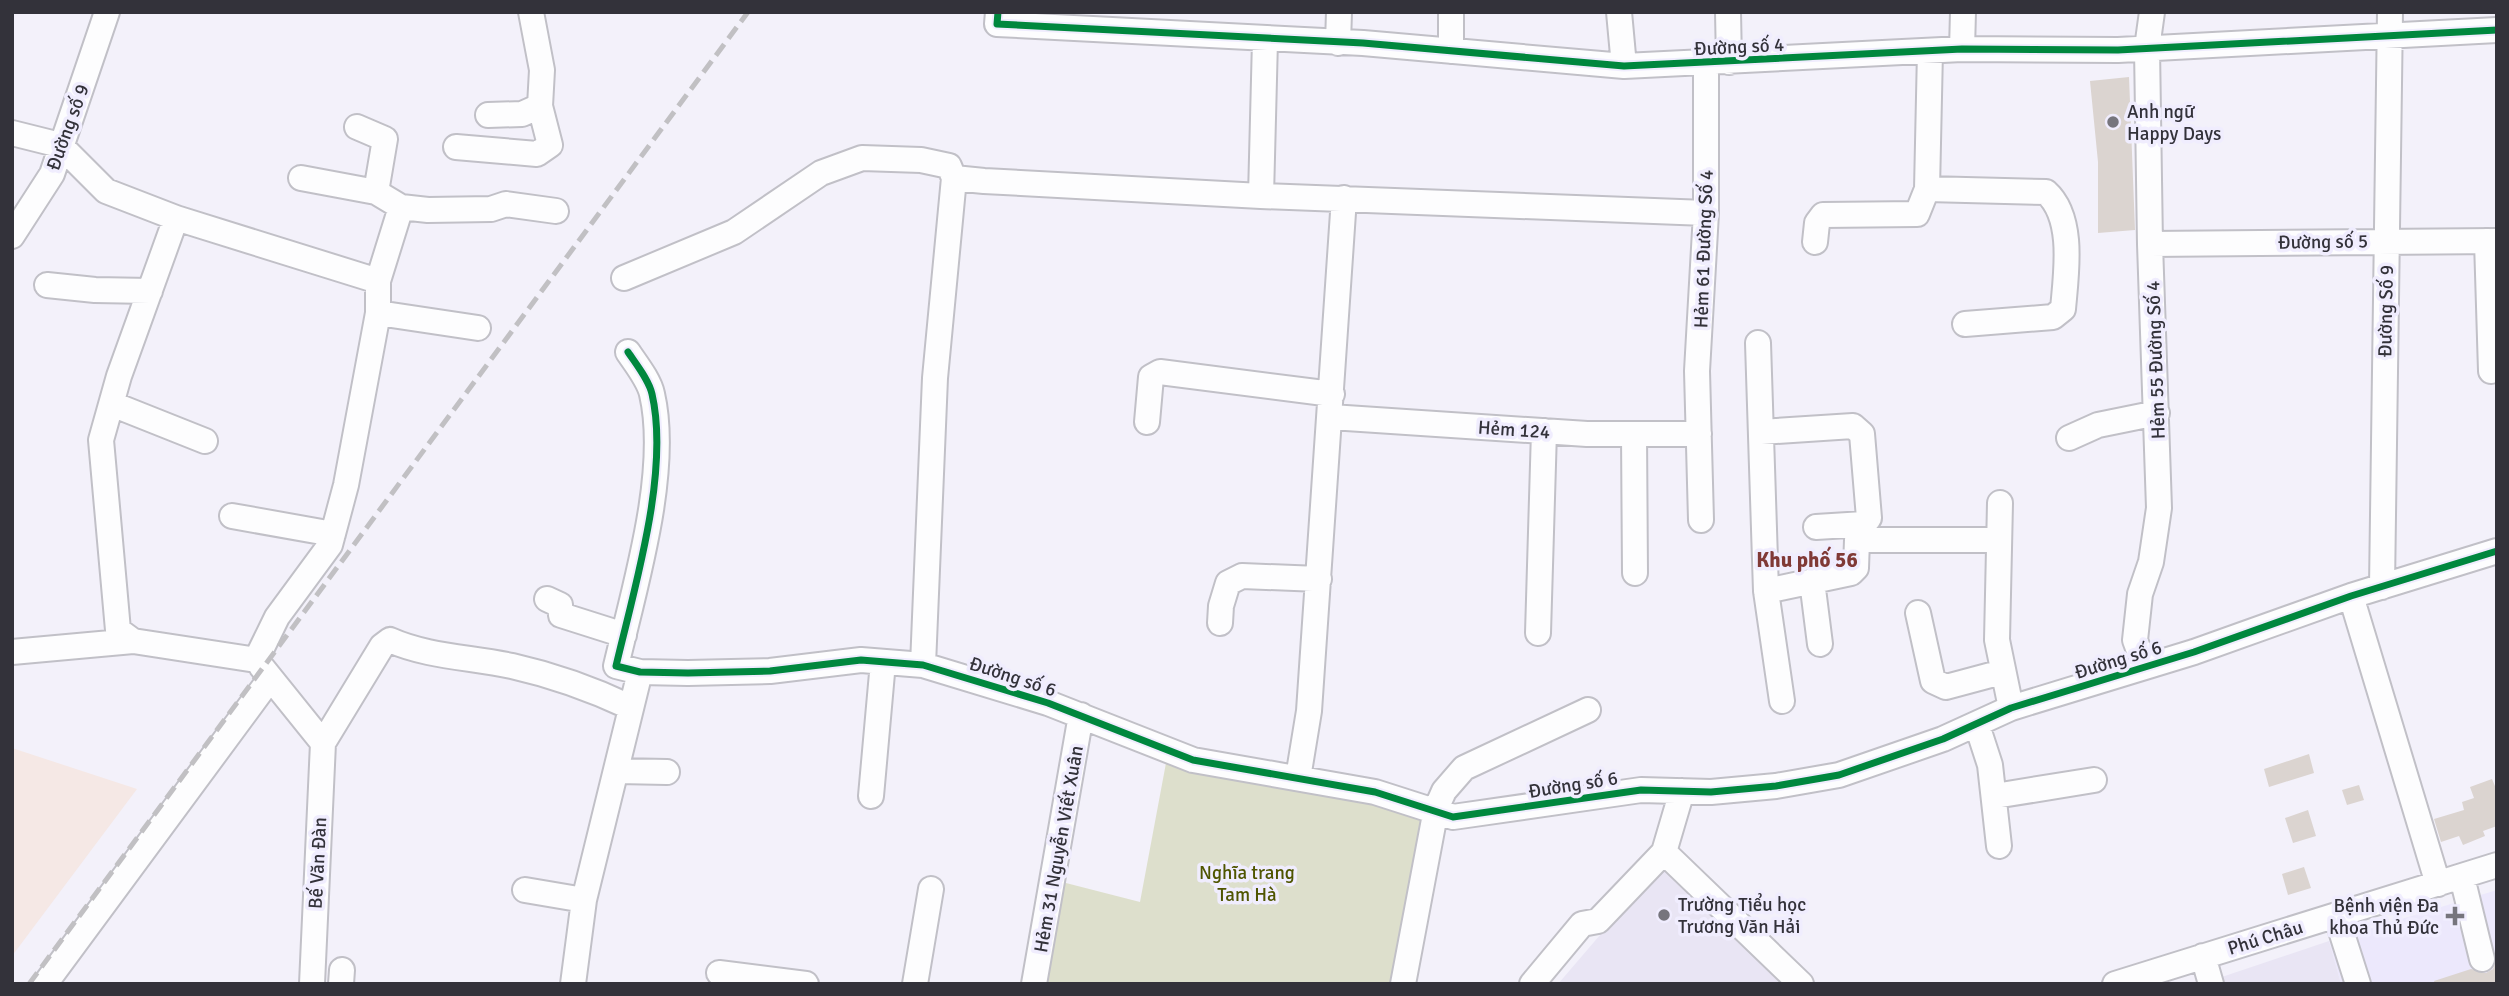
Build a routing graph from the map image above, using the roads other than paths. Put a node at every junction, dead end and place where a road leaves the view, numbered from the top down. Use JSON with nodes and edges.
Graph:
{"nodes":[{"id":1,"x":107,"y":12,"type":"edge"},
{"id":2,"x":531,"y":12,"type":"edge"},
{"id":3,"x":998,"y":12,"type":"edge"},
{"id":4,"x":1339,"y":12,"type":"edge"},
{"id":5,"x":1451,"y":12,"type":"edge"},
{"id":6,"x":1619,"y":12,"type":"edge"},
{"id":7,"x":1728,"y":12,"type":"edge"},
{"id":8,"x":1963,"y":12,"type":"edge"},
{"id":9,"x":2152,"y":12,"type":"edge"},
{"id":10,"x":1122,"y":22,"type":"edge"},
{"id":11,"x":2390,"y":24,"type":"edge"},
{"id":12,"x":2497,"y":30,"type":"edge"},
{"id":13,"x":1265,"y":40,"type":"junction"},
{"id":14,"x":1338,"y":43,"type":"junction"},
{"id":15,"x":2147,"y":48,"type":"junction"},
{"id":16,"x":1962,"y":49,"type":"junction"},
{"id":17,"x":1451,"y":51,"type":"junction"},
{"id":18,"x":1930,"y":51,"type":"junction"},
{"id":19,"x":1718,"y":63,"type":"junction"},
{"id":20,"x":1624,"y":66,"type":"junction"},
{"id":21,"x":540,"y":106,"type":"junction"},
{"id":22,"x":488,"y":115,"type":"dead end"},
{"id":23,"x":358,"y":127,"type":"dead end"},
{"id":24,"x":12,"y":133,"type":"edge"},
{"id":25,"x":60,"y":145,"type":"junction"},
{"id":26,"x":456,"y":147,"type":"dead end"},
{"id":27,"x":301,"y":178,"type":"dead end"},
{"id":28,"x":954,"y":178,"type":"junction"},
{"id":29,"x":1927,"y":189,"type":"junction"},
{"id":30,"x":376,"y":192,"type":"junction"},
{"id":31,"x":1261,"y":196,"type":"junction"},
{"id":32,"x":1344,"y":198,"type":"junction"},
{"id":33,"x":401,"y":207,"type":"junction"},
{"id":34,"x":556,"y":211,"type":"dead end"},
{"id":35,"x":1706,"y":213,"type":"junction"},
{"id":36,"x":176,"y":219,"type":"junction"},
{"id":37,"x":12,"y":236,"type":"edge"},
{"id":38,"x":2386,"y":240,"type":"junction"},
{"id":39,"x":2492,"y":241,"type":"edge"},
{"id":40,"x":1815,"y":242,"type":"dead end"},
{"id":41,"x":2150,"y":244,"type":"junction"},
{"id":42,"x":624,"y":278,"type":"dead end"},
{"id":43,"x":378,"y":281,"type":"junction"},
{"id":44,"x":47,"y":285,"type":"dead end"},
{"id":45,"x":150,"y":291,"type":"junction"},
{"id":46,"x":379,"y":313,"type":"junction"},
{"id":47,"x":1965,"y":324,"type":"dead end"},
{"id":48,"x":478,"y":328,"type":"dead end"},
{"id":49,"x":1758,"y":343,"type":"dead end"},
{"id":50,"x":628,"y":352,"type":"dead end"},
{"id":51,"x":2491,"y":372,"type":"dead end"},
{"id":52,"x":112,"y":404,"type":"junction"},
{"id":53,"x":1331,"y":406,"type":"junction"},
{"id":54,"x":2157,"y":414,"type":"junction"},
{"id":55,"x":1147,"y":422,"type":"dead end"},
{"id":56,"x":1544,"y":431,"type":"junction"},
{"id":57,"x":1760,"y":432,"type":"junction"},
{"id":58,"x":1634,"y":434,"type":"junction"},
{"id":59,"x":1699,"y":434,"type":"junction"},
{"id":60,"x":2069,"y":438,"type":"dead end"},
{"id":61,"x":205,"y":441,"type":"dead end"},
{"id":62,"x":2000,"y":503,"type":"dead end"},
{"id":63,"x":232,"y":516,"type":"dead end"},
{"id":64,"x":1701,"y":520,"type":"dead end"},
{"id":65,"x":1816,"y":527,"type":"dead end"},
{"id":66,"x":333,"y":534,"type":"junction"},
{"id":67,"x":1997,"y":540,"type":"junction"},
{"id":68,"x":2497,"y":551,"type":"edge"},
{"id":69,"x":1634,"y":573,"type":"dead end"},
{"id":70,"x":1319,"y":579,"type":"junction"},
{"id":71,"x":1812,"y":581,"type":"junction"},
{"id":72,"x":2382,"y":587,"type":"junction"},
{"id":73,"x":1766,"y":591,"type":"junction"},
{"id":74,"x":2351,"y":596,"type":"junction"},
{"id":75,"x":547,"y":599,"type":"dead end"},
{"id":76,"x":1918,"y":612,"type":"dead end"},
{"id":77,"x":1220,"y":623,"type":"dead end"},
{"id":78,"x":1538,"y":633,"type":"dead end"},
{"id":79,"x":624,"y":635,"type":"junction"},
{"id":80,"x":133,"y":641,"type":"junction"},
{"id":81,"x":1820,"y":644,"type":"dead end"},
{"id":82,"x":12,"y":652,"type":"edge"},
{"id":83,"x":883,"y":662,"type":"junction"},
{"id":84,"x":923,"y":666,"type":"junction"},
{"id":85,"x":2145,"y":667,"type":"junction"},
{"id":86,"x":640,"y":672,"type":"junction"},
{"id":87,"x":2002,"y":672,"type":"junction"},
{"id":88,"x":267,"y":674,"type":"junction"},
{"id":89,"x":1783,"y":701,"type":"dead end"},
{"id":90,"x":631,"y":707,"type":"junction"},
{"id":91,"x":2011,"y":708,"type":"junction"},
{"id":92,"x":1588,"y":710,"type":"dead end"},
{"id":93,"x":1081,"y":715,"type":"junction"},
{"id":94,"x":1977,"y":725,"type":"junction"},
{"id":95,"x":320,"y":739,"type":"junction"},
{"id":96,"x":618,"y":771,"type":"junction"},
{"id":97,"x":667,"y":772,"type":"dead end"},
{"id":98,"x":1298,"y":778,"type":"junction"},
{"id":99,"x":2094,"y":780,"type":"dead end"},
{"id":100,"x":1682,"y":791,"type":"junction"},
{"id":101,"x":871,"y":796,"type":"dead end"},
{"id":102,"x":1995,"y":796,"type":"junction"},
{"id":103,"x":1436,"y":809,"type":"junction"},
{"id":104,"x":1999,"y":846,"type":"dead end"},
{"id":105,"x":1664,"y":852,"type":"junction"},
{"id":106,"x":2497,"y":865,"type":"edge"},
{"id":107,"x":2462,"y":877,"type":"junction"},
{"id":108,"x":2438,"y":884,"type":"junction"},
{"id":109,"x":930,"y":889,"type":"dead end"},
{"id":110,"x":525,"y":890,"type":"dead end"},
{"id":111,"x":584,"y":900,"type":"junction"},
{"id":112,"x":2336,"y":915,"type":"junction"},
{"id":113,"x":2203,"y":956,"type":"junction"},
{"id":114,"x":2482,"y":959,"type":"dead end"},
{"id":115,"x":719,"y":973,"type":"dead end"},
{"id":116,"x":45,"y":984,"type":"edge"},
{"id":117,"x":312,"y":984,"type":"edge"},
{"id":118,"x":573,"y":984,"type":"edge"},
{"id":119,"x":806,"y":984,"type":"edge"},
{"id":120,"x":915,"y":984,"type":"edge"},
{"id":121,"x":1034,"y":984,"type":"edge"},
{"id":122,"x":1403,"y":984,"type":"edge"},
{"id":123,"x":1532,"y":984,"type":"edge"},
{"id":124,"x":1801,"y":984,"type":"edge"},
{"id":125,"x":2115,"y":984,"type":"edge"},
{"id":126,"x":2211,"y":984,"type":"edge"},
{"id":127,"x":2358,"y":984,"type":"edge"}],
"edges":[{"from":1,"to":25,"type":"street","name":"Đường số 9"},
{"from":2,"to":21,"type":"street"},
{"from":3,"to":10,"type":"street","name":"Đường số 4"},
{"from":4,"to":14,"type":"street"},
{"from":5,"to":17,"type":"street"},
{"from":6,"to":20,"type":"street"},
{"from":7,"to":19,"type":"street","name":"Hẻm 61 Đường Số 4"},
{"from":8,"to":16,"type":"street"},
{"from":9,"to":15,"type":"street","name":"Hẻm 55 Đường Số 4"},
{"from":10,"to":13,"type":"street","name":"Đường số 4"},
{"from":11,"to":12,"type":"street","name":"Đường số 4"},
{"from":11,"to":15,"type":"street","name":"Đường số 4"},
{"from":11,"to":38,"type":"street","name":"Đường Số 9"},
{"from":13,"to":14,"type":"street","name":"Đường số 4"},
{"from":13,"to":31,"type":"street"},
{"from":14,"to":17,"type":"street","name":"Đường số 4"},
{"from":15,"to":16,"type":"street","name":"Đường số 4"},
{"from":15,"to":41,"type":"street","name":"Hẻm 55 Đường Số 4"},
{"from":16,"to":18,"type":"street","name":"Đường số 4"},
{"from":17,"to":20,"type":"street","name":"Đường số 4"},
{"from":18,"to":19,"type":"street","name":"Đường số 4"},
{"from":18,"to":29,"type":"street"},
{"from":19,"to":20,"type":"street","name":"Đường số 4"},
{"from":19,"to":35,"type":"street","name":"Hẻm 61 Đường Số 4"},
{"from":21,"to":22,"type":"street"},
{"from":21,"to":26,"type":"street"},
{"from":23,"to":30,"type":"street"},
{"from":24,"to":25,"type":"street"},
{"from":25,"to":36,"type":"street"},
{"from":25,"to":37,"type":"street","name":"Đường số 9"},
{"from":27,"to":30,"type":"street"},
{"from":28,"to":31,"type":"street"},
{"from":28,"to":42,"type":"street"},
{"from":28,"to":84,"type":"street"},
{"from":29,"to":40,"type":"street"},
{"from":29,"to":47,"type":"street"},
{"from":30,"to":33,"type":"street"},
{"from":31,"to":32,"type":"street"},
{"from":32,"to":35,"type":"street"},
{"from":32,"to":53,"type":"street"},
{"from":33,"to":34,"type":"street"},
{"from":33,"to":43,"type":"street"},
{"from":35,"to":59,"type":"street","name":"Hẻm 61 Đường Số 4"},
{"from":36,"to":43,"type":"street"},
{"from":36,"to":45,"type":"street"},
{"from":38,"to":39,"type":"street","name":"Đường số 5"},
{"from":38,"to":41,"type":"street","name":"Đường số 5"},
{"from":38,"to":72,"type":"street","name":"Đường Số 9"},
{"from":39,"to":51,"type":"street"},
{"from":41,"to":54,"type":"street","name":"Hẻm 55 Đường Số 4"},
{"from":43,"to":46,"type":"street"},
{"from":44,"to":45,"type":"street"},
{"from":45,"to":52,"type":"street"},
{"from":46,"to":48,"type":"street"},
{"from":46,"to":66,"type":"street"},
{"from":49,"to":57,"type":"street"},
{"from":50,"to":79,"type":"street"},
{"from":52,"to":61,"type":"street"},
{"from":52,"to":80,"type":"street"},
{"from":53,"to":55,"type":"street","name":"Hẻm 124"},
{"from":53,"to":56,"type":"street","name":"Hẻm 124"},
{"from":53,"to":70,"type":"street"},
{"from":54,"to":60,"type":"street"},
{"from":54,"to":85,"type":"street","name":"Hẻm 55 Đường Số 4"},
{"from":56,"to":58,"type":"street","name":"Hẻm 124"},
{"from":56,"to":78,"type":"street"},
{"from":57,"to":65,"type":"street"},
{"from":57,"to":73,"type":"street"},
{"from":58,"to":59,"type":"street","name":"Hẻm 124"},
{"from":58,"to":69,"type":"street"},
{"from":59,"to":64,"type":"street","name":"Hẻm 61 Đường Số 4"},
{"from":62,"to":67,"type":"street"},
{"from":63,"to":66,"type":"street"},
{"from":66,"to":88,"type":"street"},
{"from":67,"to":71,"type":"street"},
{"from":67,"to":87,"type":"street"},
{"from":68,"to":72,"type":"street","name":"Đường số 6"},
{"from":70,"to":77,"type":"street"},
{"from":70,"to":98,"type":"street"},
{"from":71,"to":73,"type":"street"},
{"from":71,"to":81,"type":"street"},
{"from":72,"to":74,"type":"street","name":"Đường số 6"},
{"from":73,"to":89,"type":"street"},
{"from":74,"to":85,"type":"street","name":"Đường số 6"},
{"from":74,"to":108,"type":"street"},
{"from":75,"to":79,"type":"street"},
{"from":76,"to":87,"type":"street"},
{"from":79,"to":86,"type":"street"},
{"from":80,"to":82,"type":"street"},
{"from":80,"to":88,"type":"street"},
{"from":83,"to":84,"type":"street","name":"Đường số 6"},
{"from":83,"to":86,"type":"street","name":"Đường số 6"},
{"from":83,"to":101,"type":"street"},
{"from":84,"to":93,"type":"street","name":"Đường số 6"},
{"from":85,"to":91,"type":"street","name":"Đường số 6"},
{"from":86,"to":90,"type":"street"},
{"from":87,"to":91,"type":"street"},
{"from":88,"to":95,"type":"street"},
{"from":88,"to":116,"type":"street"},
{"from":90,"to":95,"type":"street"},
{"from":90,"to":96,"type":"street"},
{"from":91,"to":94,"type":"street","name":"Đường số 6"},
{"from":92,"to":103,"type":"street"},
{"from":93,"to":98,"type":"street","name":"Đường số 6"},
{"from":93,"to":121,"type":"street","name":"Hẻm 31 Nguyễn Viết Xuân"},
{"from":94,"to":100,"type":"street","name":"Đường số 6"},
{"from":94,"to":102,"type":"street"},
{"from":95,"to":117,"type":"street","name":"Bế Văn Đàn"},
{"from":96,"to":97,"type":"street"},
{"from":96,"to":111,"type":"street"},
{"from":98,"to":103,"type":"street","name":"Đường số 6"},
{"from":99,"to":102,"type":"street"},
{"from":100,"to":103,"type":"street","name":"Đường số 6"},
{"from":100,"to":105,"type":"street"},
{"from":102,"to":104,"type":"street"},
{"from":103,"to":122,"type":"street"},
{"from":105,"to":123,"type":"street"},
{"from":105,"to":124,"type":"street"},
{"from":106,"to":107,"type":"street","name":"Phú Châu"},
{"from":107,"to":108,"type":"street","name":"Phú Châu"},
{"from":107,"to":114,"type":"street"},
{"from":108,"to":112,"type":"street","name":"Phú Châu"},
{"from":109,"to":120,"type":"street"},
{"from":110,"to":111,"type":"street"},
{"from":111,"to":118,"type":"street"},
{"from":112,"to":113,"type":"street","name":"Phú Châu"},
{"from":112,"to":127,"type":"street"},
{"from":113,"to":125,"type":"street","name":"Phú Châu"},
{"from":113,"to":126,"type":"street"},
{"from":115,"to":119,"type":"street"}]}
